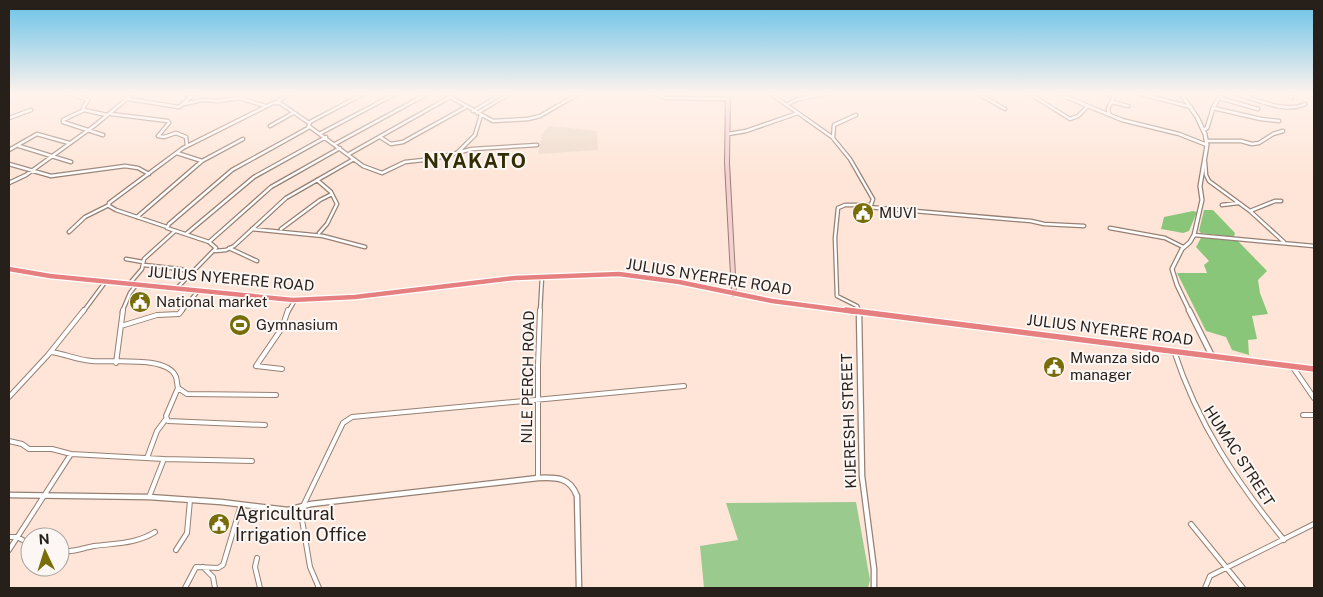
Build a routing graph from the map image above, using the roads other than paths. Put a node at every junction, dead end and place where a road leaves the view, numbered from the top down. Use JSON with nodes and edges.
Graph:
{"nodes":[{"id":1,"x":64,"y":122,"type":"edge"},
{"id":2,"x":99,"y":122,"type":"edge"},
{"id":3,"x":167,"y":122,"type":"edge"},
{"id":4,"x":234,"y":122,"type":"edge"},
{"id":5,"x":277,"y":122,"type":"edge"},
{"id":6,"x":305,"y":122,"type":"edge"},
{"id":7,"x":314,"y":122,"type":"edge"},
{"id":8,"x":342,"y":122,"type":"edge"},
{"id":9,"x":376,"y":122,"type":"edge"},
{"id":10,"x":406,"y":122,"type":"edge"},
{"id":11,"x":439,"y":122,"type":"edge"},
{"id":12,"x":479,"y":122,"type":"edge"},
{"id":13,"x":728,"y":122,"type":"edge"},
{"id":14,"x":772,"y":122,"type":"edge"},
{"id":15,"x":810,"y":122,"type":"edge"},
{"id":16,"x":841,"y":122,"type":"edge"},
{"id":17,"x":1130,"y":122,"type":"edge"},
{"id":18,"x":1199,"y":122,"type":"edge"},
{"id":19,"x":1209,"y":122,"type":"edge"},
{"id":20,"x":309,"y":125,"type":"junction"},
{"id":21,"x":270,"y":126,"type":"dead end"},
{"id":22,"x":88,"y":130,"type":"junction"},
{"id":23,"x":1203,"y":130,"type":"junction"},
{"id":24,"x":1283,"y":131,"type":"dead end"},
{"id":25,"x":321,"y":133,"type":"junction"},
{"id":26,"x":728,"y":134,"type":"junction"},
{"id":27,"x":103,"y":135,"type":"dead end"},
{"id":28,"x":326,"y":137,"type":"junction"},
{"id":29,"x":380,"y":137,"type":"junction"},
{"id":30,"x":833,"y":138,"type":"junction"},
{"id":31,"x":243,"y":139,"type":"dead end"},
{"id":32,"x":69,"y":143,"type":"junction"},
{"id":33,"x":1206,"y":143,"type":"junction"},
{"id":34,"x":335,"y":144,"type":"junction"},
{"id":35,"x":537,"y":144,"type":"dead end"},
{"id":36,"x":18,"y":145,"type":"junction"},
{"id":37,"x":187,"y":145,"type":"junction"},
{"id":38,"x":340,"y":148,"type":"junction"},
{"id":39,"x":9,"y":150,"type":"edge"},
{"id":40,"x":457,"y":152,"type":"junction"},
{"id":41,"x":176,"y":153,"type":"junction"},
{"id":42,"x":350,"y":154,"type":"junction"},
{"id":43,"x":50,"y":156,"type":"junction"},
{"id":44,"x":354,"y":159,"type":"junction"},
{"id":45,"x":202,"y":161,"type":"junction"},
{"id":46,"x":71,"y":162,"type":"dead end"},
{"id":47,"x":1204,"y":162,"type":"junction"},
{"id":48,"x":9,"y":164,"type":"edge"},
{"id":49,"x":30,"y":171,"type":"junction"},
{"id":50,"x":149,"y":174,"type":"junction"},
{"id":51,"x":318,"y":180,"type":"junction"},
{"id":52,"x":9,"y":183,"type":"edge"},
{"id":53,"x":332,"y":194,"type":"junction"},
{"id":54,"x":1281,"y":201,"type":"dead end"},
{"id":55,"x":1238,"y":202,"type":"junction"},
{"id":56,"x":109,"y":205,"type":"junction"},
{"id":57,"x":1222,"y":205,"type":"dead end"},
{"id":58,"x":868,"y":207,"type":"junction"},
{"id":59,"x":1250,"y":212,"type":"junction"},
{"id":60,"x":136,"y":218,"type":"junction"},
{"id":61,"x":1084,"y":226,"type":"dead end"},
{"id":62,"x":167,"y":227,"type":"junction"},
{"id":63,"x":1110,"y":228,"type":"dead end"},
{"id":64,"x":252,"y":229,"type":"junction"},
{"id":65,"x":280,"y":230,"type":"junction"},
{"id":66,"x":175,"y":231,"type":"junction"},
{"id":67,"x":69,"y":232,"type":"dead end"},
{"id":68,"x":319,"y":233,"type":"junction"},
{"id":69,"x":185,"y":234,"type":"junction"},
{"id":70,"x":1194,"y":235,"type":"junction"},
{"id":71,"x":209,"y":242,"type":"junction"},
{"id":72,"x":1284,"y":242,"type":"junction"},
{"id":73,"x":1314,"y":246,"type":"edge"},
{"id":74,"x":365,"y":247,"type":"dead end"},
{"id":75,"x":1183,"y":247,"type":"junction"},
{"id":76,"x":229,"y":248,"type":"junction"},
{"id":77,"x":215,"y":251,"type":"junction"},
{"id":78,"x":126,"y":260,"type":"dead end"},
{"id":79,"x":257,"y":261,"type":"dead end"},
{"id":80,"x":143,"y":263,"type":"junction"},
{"id":81,"x":9,"y":269,"type":"edge"},
{"id":82,"x":193,"y":272,"type":"junction"},
{"id":83,"x":542,"y":276,"type":"junction"},
{"id":84,"x":106,"y":280,"type":"junction"},
{"id":85,"x":130,"y":283,"type":"junction"},
{"id":86,"x":137,"y":284,"type":"junction"},
{"id":87,"x":177,"y":288,"type":"junction"},
{"id":88,"x":198,"y":291,"type":"junction"},
{"id":89,"x":734,"y":294,"type":"junction"},
{"id":90,"x":296,"y":300,"type":"junction"},
{"id":91,"x":859,"y":312,"type":"junction"},
{"id":92,"x":121,"y":326,"type":"junction"},
{"id":93,"x":1173,"y":351,"type":"junction"},
{"id":94,"x":52,"y":352,"type":"junction"},
{"id":95,"x":1212,"y":356,"type":"junction"},
{"id":96,"x":116,"y":363,"type":"junction"},
{"id":97,"x":1292,"y":366,"type":"junction"},
{"id":98,"x":282,"y":369,"type":"dead end"},
{"id":99,"x":1314,"y":369,"type":"edge"},
{"id":100,"x":684,"y":386,"type":"dead end"},
{"id":101,"x":178,"y":388,"type":"junction"},
{"id":102,"x":276,"y":396,"type":"dead end"},
{"id":103,"x":9,"y":397,"type":"edge"},
{"id":104,"x":537,"y":398,"type":"junction"},
{"id":105,"x":1314,"y":398,"type":"edge"},
{"id":106,"x":1303,"y":415,"type":"dead end"},
{"id":107,"x":1314,"y":416,"type":"edge"},
{"id":108,"x":166,"y":419,"type":"junction"},
{"id":109,"x":265,"y":425,"type":"dead end"},
{"id":110,"x":9,"y":441,"type":"edge"},
{"id":111,"x":71,"y":454,"type":"junction"},
{"id":112,"x":147,"y":458,"type":"junction"},
{"id":113,"x":164,"y":459,"type":"junction"},
{"id":114,"x":252,"y":460,"type":"dead end"},
{"id":115,"x":538,"y":478,"type":"junction"},
{"id":116,"x":9,"y":495,"type":"edge"},
{"id":117,"x":44,"y":496,"type":"junction"},
{"id":118,"x":149,"y":498,"type":"junction"},
{"id":119,"x":190,"y":500,"type":"junction"},
{"id":120,"x":241,"y":505,"type":"junction"},
{"id":121,"x":301,"y":507,"type":"junction"},
{"id":122,"x":1191,"y":524,"type":"dead end"},
{"id":123,"x":1314,"y":524,"type":"edge"},
{"id":124,"x":155,"y":532,"type":"dead end"},
{"id":125,"x":9,"y":537,"type":"edge"},
{"id":126,"x":17,"y":537,"type":"junction"},
{"id":127,"x":20,"y":539,"type":"edge"},
{"id":128,"x":1284,"y":540,"type":"junction"},
{"id":129,"x":9,"y":550,"type":"edge"},
{"id":130,"x":176,"y":550,"type":"dead end"},
{"id":131,"x":70,"y":552,"type":"edge"},
{"id":132,"x":256,"y":558,"type":"dead end"},
{"id":133,"x":203,"y":567,"type":"junction"},
{"id":134,"x":1226,"y":568,"type":"junction"},
{"id":135,"x":185,"y":588,"type":"edge"},
{"id":136,"x":215,"y":588,"type":"edge"},
{"id":137,"x":260,"y":588,"type":"edge"},
{"id":138,"x":319,"y":588,"type":"edge"},
{"id":139,"x":579,"y":588,"type":"edge"},
{"id":140,"x":874,"y":588,"type":"edge"},
{"id":141,"x":1205,"y":588,"type":"edge"},
{"id":142,"x":1243,"y":588,"type":"edge"}],
"edges":[{"from":1,"to":22,"type":"street"},
{"from":2,"to":22,"type":"street"},
{"from":3,"to":37,"type":"street"},
{"from":4,"to":37,"type":"street"},
{"from":5,"to":21,"type":"street"},
{"from":6,"to":20,"type":"street"},
{"from":7,"to":20,"type":"street"},
{"from":8,"to":25,"type":"street"},
{"from":9,"to":34,"type":"street"},
{"from":10,"to":29,"type":"street"},
{"from":11,"to":29,"type":"street"},
{"from":12,"to":40,"type":"street"},
{"from":13,"to":26,"type":"main road"},
{"from":14,"to":26,"type":"street"},
{"from":15,"to":30,"type":"street"},
{"from":16,"to":30,"type":"street"},
{"from":17,"to":33,"type":"street"},
{"from":18,"to":23,"type":"street"},
{"from":19,"to":23,"type":"street"},
{"from":20,"to":25,"type":"street"},
{"from":20,"to":62,"type":"street"},
{"from":22,"to":27,"type":"street"},
{"from":22,"to":32,"type":"street"},
{"from":23,"to":33,"type":"street"},
{"from":24,"to":33,"type":"street"},
{"from":25,"to":28,"type":"street"},
{"from":26,"to":89,"type":"main road"},
{"from":28,"to":34,"type":"street"},
{"from":28,"to":69,"type":"street"},
{"from":29,"to":42,"type":"street"},
{"from":30,"to":58,"type":"street"},
{"from":31,"to":45,"type":"street"},
{"from":32,"to":36,"type":"street"},
{"from":32,"to":43,"type":"street"},
{"from":33,"to":47,"type":"street"},
{"from":34,"to":38,"type":"street"},
{"from":35,"to":40,"type":"street"},
{"from":36,"to":39,"type":"street"},
{"from":36,"to":43,"type":"street"},
{"from":37,"to":41,"type":"street"},
{"from":38,"to":42,"type":"street"},
{"from":38,"to":71,"type":"street"},
{"from":40,"to":44,"type":"street"},
{"from":41,"to":45,"type":"street"},
{"from":41,"to":50,"type":"street"},
{"from":42,"to":44,"type":"street"},
{"from":43,"to":46,"type":"street"},
{"from":43,"to":49,"type":"street"},
{"from":44,"to":51,"type":"street"},
{"from":45,"to":60,"type":"street"},
{"from":47,"to":55,"type":"street"},
{"from":47,"to":70,"type":"street"},
{"from":48,"to":49,"type":"street"},
{"from":49,"to":50,"type":"street"},
{"from":49,"to":52,"type":"street"},
{"from":50,"to":56,"type":"street"},
{"from":51,"to":53,"type":"street"},
{"from":51,"to":64,"type":"street"},
{"from":53,"to":65,"type":"street"},
{"from":53,"to":68,"type":"street"},
{"from":54,"to":59,"type":"street"},
{"from":55,"to":57,"type":"street"},
{"from":55,"to":59,"type":"street"},
{"from":56,"to":60,"type":"street"},
{"from":56,"to":67,"type":"street"},
{"from":58,"to":61,"type":"street"},
{"from":58,"to":91,"type":"street"},
{"from":59,"to":72,"type":"street"},
{"from":60,"to":62,"type":"street"},
{"from":62,"to":66,"type":"street"},
{"from":63,"to":75,"type":"street"},
{"from":64,"to":65,"type":"street"},
{"from":64,"to":76,"type":"street"},
{"from":65,"to":68,"type":"street"},
{"from":66,"to":69,"type":"street"},
{"from":66,"to":80,"type":"street"},
{"from":68,"to":74,"type":"street"},
{"from":69,"to":71,"type":"street"},
{"from":70,"to":72,"type":"street"},
{"from":70,"to":75,"type":"street"},
{"from":71,"to":77,"type":"street"},
{"from":72,"to":73,"type":"street"},
{"from":75,"to":95,"type":"street"},
{"from":76,"to":77,"type":"street"},
{"from":76,"to":79,"type":"street"},
{"from":77,"to":82,"type":"street"},
{"from":78,"to":80,"type":"street"},
{"from":80,"to":82,"type":"street"},
{"from":80,"to":85,"type":"street"},
{"from":81,"to":84,"type":"highway","name":"JULIUS NYERERE ROAD"},
{"from":82,"to":87,"type":"street"},
{"from":83,"to":89,"type":"highway","name":"JULIUS NYERERE ROAD"},
{"from":83,"to":90,"type":"highway","name":"JULIUS NYERERE ROAD"},
{"from":83,"to":104,"type":"street","name":"NILE PERCH ROAD"},
{"from":84,"to":85,"type":"highway","name":"JULIUS NYERERE ROAD"},
{"from":84,"to":94,"type":"street"},
{"from":85,"to":86,"type":"highway","name":"JULIUS NYERERE ROAD"},
{"from":86,"to":87,"type":"highway","name":"JULIUS NYERERE ROAD"},
{"from":86,"to":92,"type":"street"},
{"from":87,"to":88,"type":"highway","name":"JULIUS NYERERE ROAD"},
{"from":88,"to":90,"type":"highway","name":"JULIUS NYERERE ROAD"},
{"from":88,"to":92,"type":"street"},
{"from":89,"to":91,"type":"highway","name":"JULIUS NYERERE ROAD"},
{"from":90,"to":98,"type":"street"},
{"from":91,"to":93,"type":"highway","name":"JULIUS NYERERE ROAD"},
{"from":91,"to":140,"type":"street","name":"KIJERESHI STREET"},
{"from":92,"to":96,"type":"street"},
{"from":93,"to":95,"type":"highway","name":"JULIUS NYERERE ROAD"},
{"from":93,"to":128,"type":"street","name":"HUMAC STREET"},
{"from":94,"to":96,"type":"street"},
{"from":94,"to":103,"type":"street"},
{"from":95,"to":97,"type":"highway","name":"JULIUS NYERERE ROAD"},
{"from":96,"to":101,"type":"street"},
{"from":97,"to":99,"type":"highway","name":"JULIUS NYERERE ROAD"},
{"from":97,"to":105,"type":"street"},
{"from":100,"to":104,"type":"street"},
{"from":101,"to":102,"type":"street"},
{"from":101,"to":108,"type":"street"},
{"from":104,"to":115,"type":"street","name":"NILE PERCH ROAD"},
{"from":104,"to":121,"type":"street"},
{"from":106,"to":107,"type":"street"},
{"from":108,"to":109,"type":"street"},
{"from":108,"to":112,"type":"street"},
{"from":110,"to":111,"type":"street"},
{"from":111,"to":112,"type":"street"},
{"from":111,"to":117,"type":"street"},
{"from":112,"to":113,"type":"street"},
{"from":113,"to":114,"type":"street"},
{"from":113,"to":118,"type":"street"},
{"from":115,"to":121,"type":"street"},
{"from":115,"to":139,"type":"street"},
{"from":116,"to":117,"type":"street"},
{"from":117,"to":118,"type":"street"},
{"from":117,"to":126,"type":"street"},
{"from":118,"to":119,"type":"street"},
{"from":119,"to":120,"type":"street"},
{"from":119,"to":130,"type":"street"},
{"from":120,"to":121,"type":"street"},
{"from":120,"to":133,"type":"street"},
{"from":121,"to":138,"type":"street"},
{"from":122,"to":134,"type":"street"},
{"from":123,"to":128,"type":"street"},
{"from":124,"to":131,"type":"street"},
{"from":125,"to":126,"type":"street"},
{"from":126,"to":127,"type":"street"},
{"from":126,"to":129,"type":"street"},
{"from":128,"to":134,"type":"street"},
{"from":132,"to":137,"type":"street"},
{"from":133,"to":135,"type":"street"},
{"from":133,"to":136,"type":"street"},
{"from":134,"to":141,"type":"street"},
{"from":134,"to":142,"type":"street"}]}
